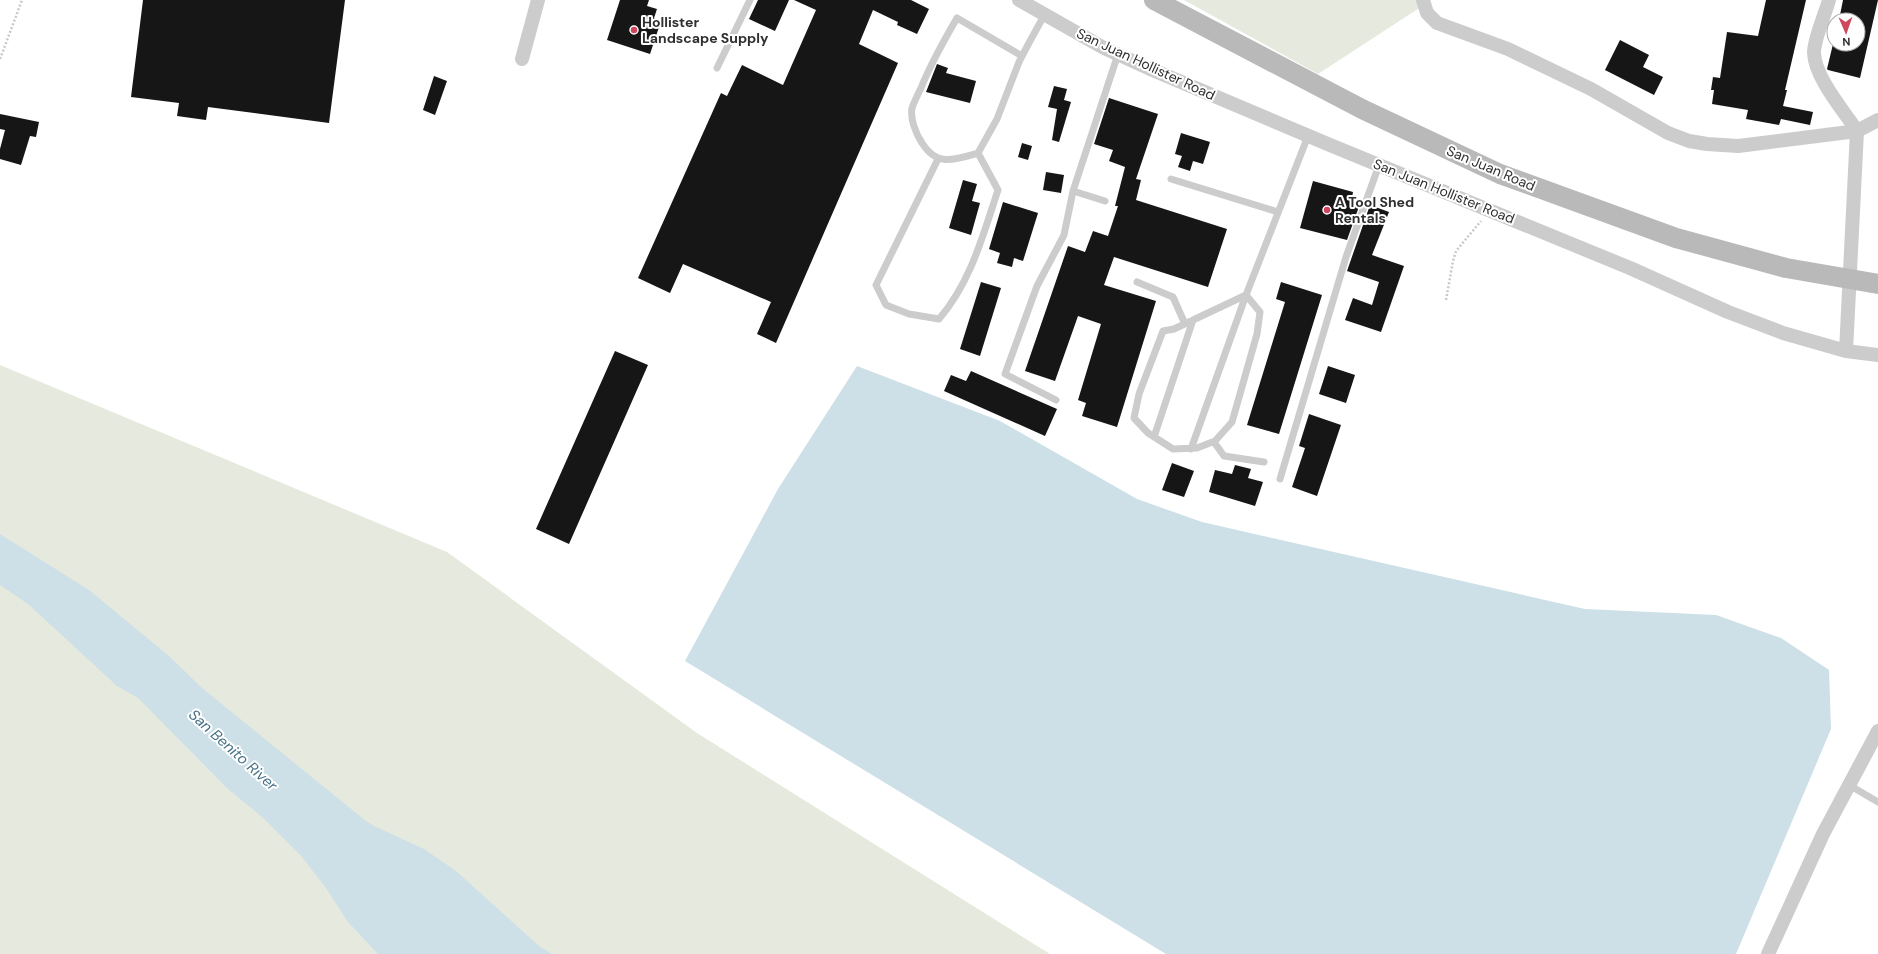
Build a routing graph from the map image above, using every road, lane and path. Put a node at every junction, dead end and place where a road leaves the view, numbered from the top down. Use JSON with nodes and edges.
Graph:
{"nodes":[{"id":1,"x":22,"y":0,"type":"edge"},
{"id":2,"x":538,"y":0,"type":"edge"},
{"id":3,"x":750,"y":0,"type":"edge"},
{"id":4,"x":1019,"y":0,"type":"edge"},
{"id":5,"x":1154,"y":0,"type":"edge"},
{"id":6,"x":1422,"y":0,"type":"edge"},
{"id":7,"x":1829,"y":0,"type":"edge"},
{"id":8,"x":1045,"y":14,"type":"junction"},
{"id":9,"x":1118,"y":54,"type":"junction"},
{"id":10,"x":1022,"y":56,"type":"junction"},
{"id":11,"x":0,"y":59,"type":"edge"},
{"id":12,"x":522,"y":59,"type":"dead end"},
{"id":13,"x":717,"y":68,"type":"dead end"},
{"id":14,"x":1878,"y":120,"type":"edge"},
{"id":15,"x":1858,"y":131,"type":"junction"},
{"id":16,"x":1308,"y":136,"type":"junction"},
{"id":17,"x":978,"y":153,"type":"junction"},
{"id":18,"x":938,"y":159,"type":"junction"},
{"id":19,"x":1379,"y":165,"type":"junction"},
{"id":20,"x":1171,"y":179,"type":"dead end"},
{"id":21,"x":1073,"y":191,"type":"junction"},
{"id":22,"x":1105,"y":201,"type":"dead end"},
{"id":23,"x":1491,"y":210,"type":"junction"},
{"id":24,"x":1278,"y":212,"type":"junction"},
{"id":25,"x":1850,"y":279,"type":"junction"},
{"id":26,"x":1137,"y":282,"type":"dead end"},
{"id":27,"x":1878,"y":284,"type":"edge"},
{"id":28,"x":1246,"y":295,"type":"junction"},
{"id":29,"x":1446,"y":300,"type":"dead end"},
{"id":30,"x":1193,"y":320,"type":"junction"},
{"id":31,"x":1185,"y":324,"type":"junction"},
{"id":32,"x":1846,"y":351,"type":"junction"},
{"id":33,"x":1878,"y":355,"type":"edge"},
{"id":34,"x":1056,"y":400,"type":"dead end"},
{"id":35,"x":1154,"y":437,"type":"junction"},
{"id":36,"x":1214,"y":442,"type":"junction"},
{"id":37,"x":1191,"y":449,"type":"junction"},
{"id":38,"x":1264,"y":462,"type":"dead end"},
{"id":39,"x":1280,"y":479,"type":"dead end"},
{"id":40,"x":1878,"y":731,"type":"edge"},
{"id":41,"x":1850,"y":785,"type":"junction"},
{"id":42,"x":1878,"y":802,"type":"edge"},
{"id":43,"x":1768,"y":954,"type":"edge"}],
"edges":[{"from":1,"to":11,"type":"path"},
{"from":2,"to":12,"type":"street"},
{"from":3,"to":13,"type":"lane"},
{"from":4,"to":8,"type":"street","name":"San Juan Hollister Road"},
{"from":5,"to":25,"type":"main road","name":"San Juan Road"},
{"from":6,"to":15,"type":"street"},
{"from":7,"to":15,"type":"street"},
{"from":8,"to":9,"type":"street","name":"San Juan Hollister Road"},
{"from":8,"to":10,"type":"lane"},
{"from":9,"to":16,"type":"street","name":"San Juan Hollister Road"},
{"from":9,"to":21,"type":"lane"},
{"from":10,"to":17,"type":"lane"},
{"from":10,"to":18,"type":"lane"},
{"from":14,"to":15,"type":"street"},
{"from":15,"to":25,"type":"street"},
{"from":16,"to":19,"type":"street","name":"San Juan Hollister Road"},
{"from":16,"to":24,"type":"lane"},
{"from":17,"to":18,"type":"lane"},
{"from":17,"to":18,"type":"lane"},
{"from":19,"to":23,"type":"street","name":"San Juan Hollister Road"},
{"from":19,"to":39,"type":"lane"},
{"from":20,"to":24,"type":"lane"},
{"from":21,"to":22,"type":"lane"},
{"from":21,"to":34,"type":"lane"},
{"from":23,"to":29,"type":"path"},
{"from":23,"to":32,"type":"street","name":"San Juan Hollister Road"},
{"from":24,"to":28,"type":"lane"},
{"from":25,"to":27,"type":"main road","name":"San Juan Road"},
{"from":25,"to":32,"type":"street"},
{"from":26,"to":31,"type":"lane"},
{"from":28,"to":30,"type":"lane"},
{"from":28,"to":36,"type":"lane"},
{"from":28,"to":37,"type":"lane"},
{"from":30,"to":31,"type":"lane"},
{"from":30,"to":35,"type":"lane"},
{"from":31,"to":35,"type":"lane"},
{"from":32,"to":33,"type":"street","name":"San Juan Hollister Road"},
{"from":35,"to":37,"type":"lane"},
{"from":36,"to":37,"type":"lane"},
{"from":36,"to":38,"type":"lane"},
{"from":40,"to":41,"type":"street"},
{"from":41,"to":42,"type":"lane"},
{"from":41,"to":43,"type":"street"}]}
